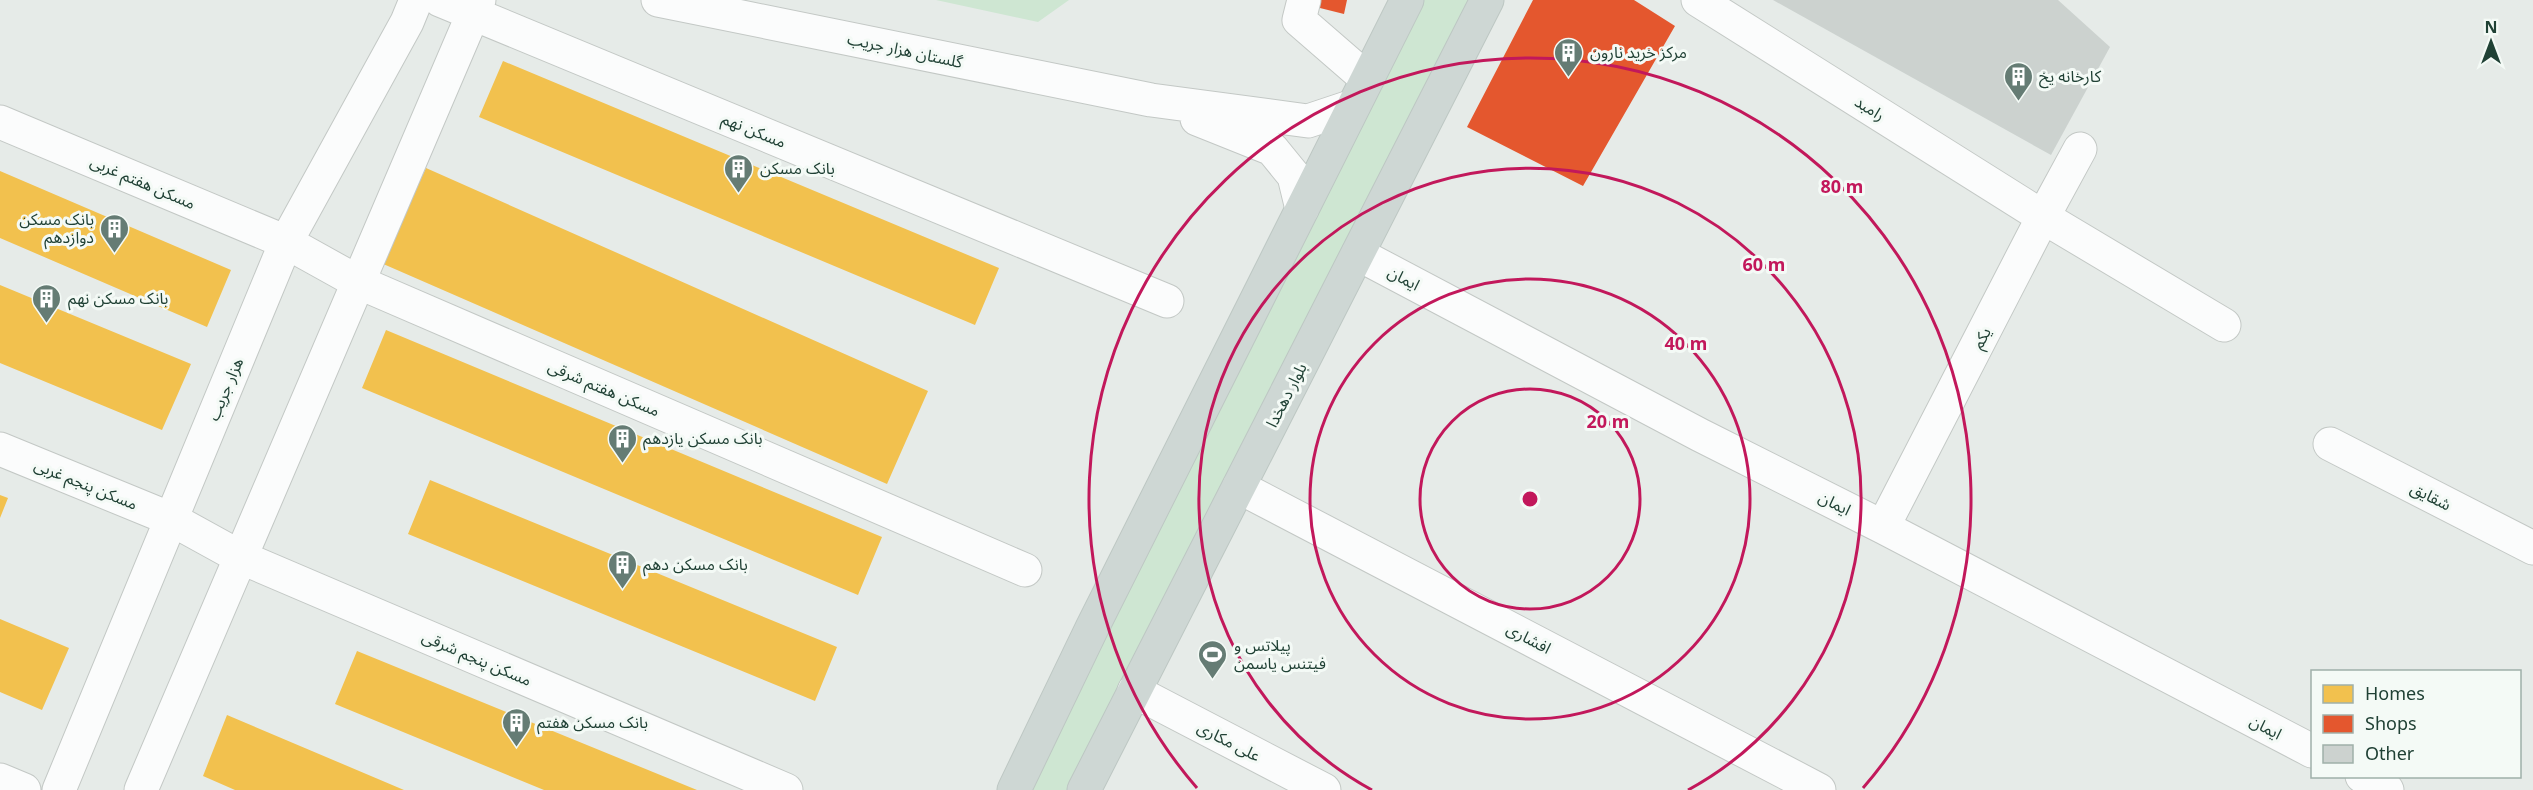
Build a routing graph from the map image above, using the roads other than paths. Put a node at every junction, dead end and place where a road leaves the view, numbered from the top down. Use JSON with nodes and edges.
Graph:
{"nodes":[{"id":1,"x":416,"y":0,"type":"edge"},
{"id":2,"x":440,"y":0,"type":"edge"},
{"id":3,"x":658,"y":0,"type":"edge"},
{"id":4,"x":1304,"y":0,"type":"edge"},
{"id":5,"x":1407,"y":0,"type":"edge"},
{"id":6,"x":1487,"y":0,"type":"edge"},
{"id":7,"x":1698,"y":0,"type":"edge"},
{"id":8,"x":476,"y":7,"type":"edge"},
{"id":9,"x":1360,"y":93,"type":"junction"},
{"id":10,"x":1151,"y":100,"type":"junction"},
{"id":11,"x":0,"y":122,"type":"edge"},
{"id":12,"x":2080,"y":149,"type":"dead end"},
{"id":13,"x":1302,"y":208,"type":"junction"},
{"id":14,"x":2043,"y":216,"type":"junction"},
{"id":15,"x":286,"y":242,"type":"junction"},
{"id":16,"x":1358,"y":254,"type":"junction"},
{"id":17,"x":358,"y":282,"type":"junction"},
{"id":18,"x":1167,"y":301,"type":"dead end"},
{"id":19,"x":2224,"y":325,"type":"dead end"},
{"id":20,"x":2330,"y":444,"type":"dead end"},
{"id":21,"x":0,"y":449,"type":"edge"},
{"id":22,"x":1239,"y":487,"type":"junction"},
{"id":23,"x":171,"y":519,"type":"junction"},
{"id":24,"x":1883,"y":527,"type":"junction"},
{"id":25,"x":2533,"y":548,"type":"edge"},
{"id":26,"x":240,"y":557,"type":"junction"},
{"id":27,"x":1025,"y":570,"type":"dead end"},
{"id":28,"x":1134,"y":692,"type":"junction"},
{"id":29,"x":2311,"y":750,"type":"edge"},
{"id":30,"x":2364,"y":778,"type":"edge"},
{"id":31,"x":0,"y":780,"type":"edge"},
{"id":32,"x":24,"y":790,"type":"edge"},
{"id":33,"x":59,"y":790,"type":"edge"},
{"id":34,"x":141,"y":790,"type":"edge"},
{"id":35,"x":786,"y":790,"type":"edge"},
{"id":36,"x":1014,"y":790,"type":"edge"},
{"id":37,"x":1084,"y":790,"type":"edge"},
{"id":38,"x":1324,"y":790,"type":"edge"},
{"id":39,"x":1819,"y":790,"type":"edge"},
{"id":40,"x":2388,"y":790,"type":"edge"}],
"edges":[{"from":1,"to":15,"type":"street","name":"هزار جریب"},
{"from":2,"to":8,"type":"street","name":"مسکن نهم"},
{"from":3,"to":10,"type":"street","name":"گلستان هزار جریب"},
{"from":4,"to":9,"type":"street"},
{"from":5,"to":9,"type":"main road"},
{"from":6,"to":16,"type":"main road","name":"بلوار دهخدا"},
{"from":7,"to":14,"type":"street","name":"رامبد"},
{"from":8,"to":17,"type":"street"},
{"from":8,"to":18,"type":"street","name":"مسکن نهم"},
{"from":9,"to":10,"type":"street"},
{"from":9,"to":13,"type":"main road"},
{"from":10,"to":13,"type":"street"},
{"from":11,"to":15,"type":"street","name":"مسکن هفتم غربی"},
{"from":12,"to":14,"type":"street","name":"یکم"},
{"from":13,"to":36,"type":"main road"},
{"from":14,"to":19,"type":"street","name":"رامبد"},
{"from":14,"to":24,"type":"street","name":"یکم"},
{"from":15,"to":17,"type":"street","name":"مسکن هفتم شرقی"},
{"from":15,"to":23,"type":"street","name":"هزار جریب"},
{"from":16,"to":22,"type":"main road","name":"بلوار دهخدا"},
{"from":16,"to":24,"type":"street","name":"ایمان"},
{"from":17,"to":26,"type":"street"},
{"from":17,"to":27,"type":"street","name":"مسکن هفتم شرقی"},
{"from":20,"to":25,"type":"street","name":"شقایق"},
{"from":21,"to":23,"type":"street","name":"مسکن پنجم غربی"},
{"from":22,"to":28,"type":"main road","name":"بلوار دهخدا"},
{"from":22,"to":39,"type":"street","name":"افشاری"},
{"from":23,"to":26,"type":"street","name":"مسکن پنجم شرقی"},
{"from":23,"to":33,"type":"street","name":"هزار جریب"},
{"from":24,"to":29,"type":"street","name":"ایمان"},
{"from":26,"to":34,"type":"street"},
{"from":26,"to":35,"type":"street","name":"مسکن پنجم شرقی"},
{"from":28,"to":37,"type":"main road","name":"بلوار دهخدا"},
{"from":28,"to":38,"type":"street","name":"علی مکاری"},
{"from":30,"to":40,"type":"street"},
{"from":31,"to":32,"type":"street"}]}
